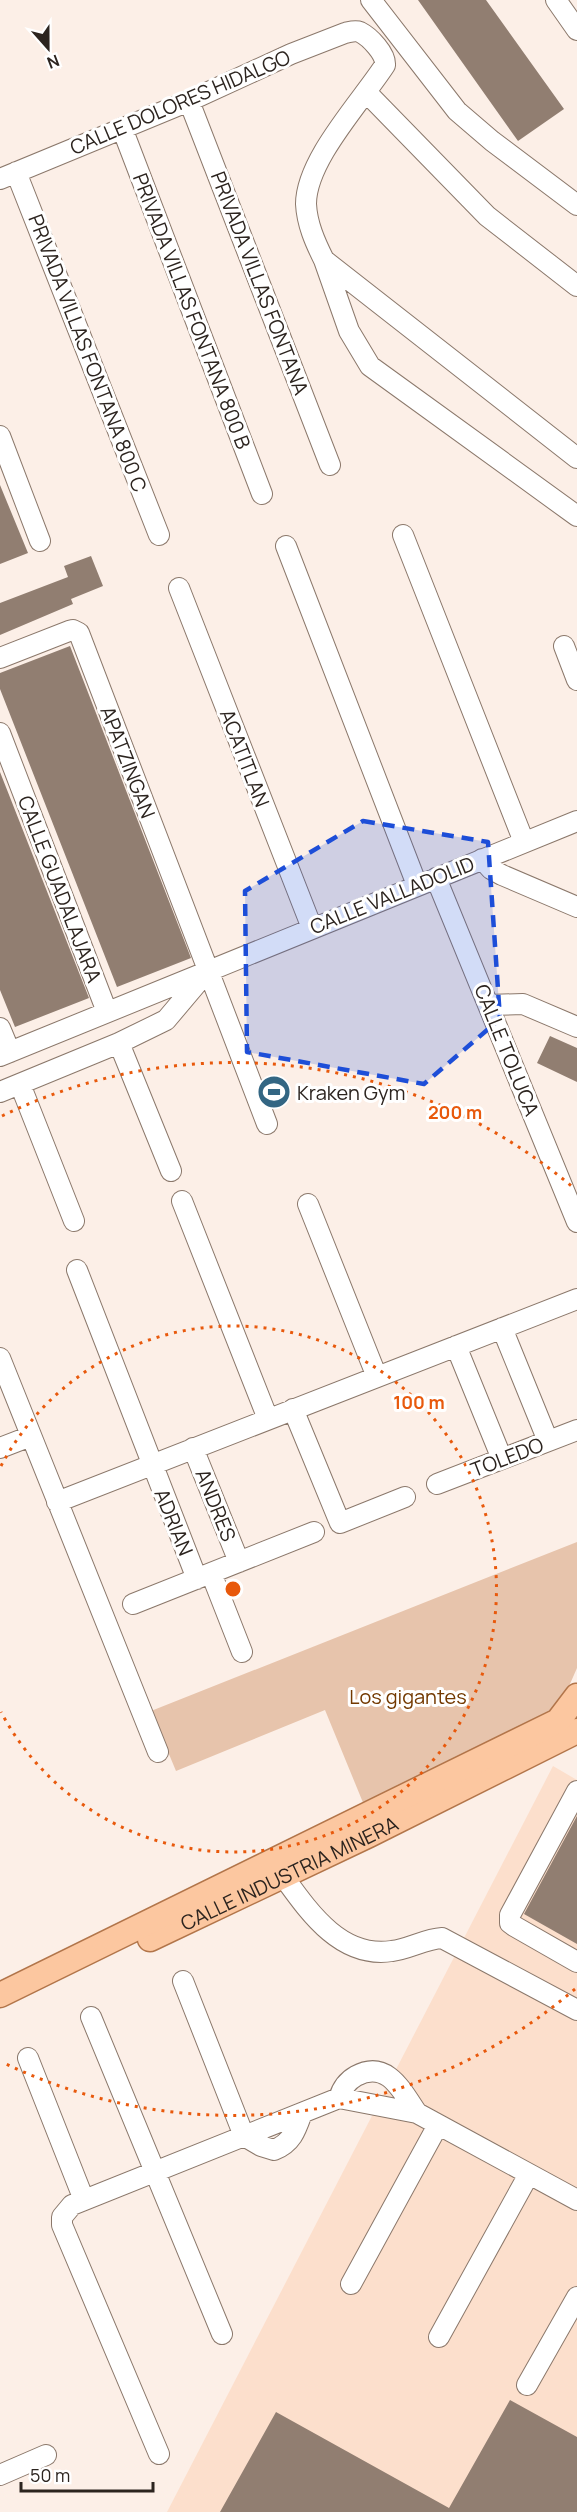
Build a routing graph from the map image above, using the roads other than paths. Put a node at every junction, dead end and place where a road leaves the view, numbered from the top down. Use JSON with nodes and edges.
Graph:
{"nodes":[{"id":1,"x":371,"y":0,"type":"edge"},
{"id":2,"x":556,"y":0,"type":"edge"},
{"id":3,"x":577,"y":30,"type":"edge"},
{"id":4,"x":367,"y":93,"type":"junction"},
{"id":5,"x":189,"y":101,"type":"junction"},
{"id":6,"x":122,"y":128,"type":"junction"},
{"id":7,"x":8,"y":175,"type":"edge"},
{"id":8,"x":577,"y":205,"type":"edge"},
{"id":9,"x":324,"y":260,"type":"junction"},
{"id":10,"x":577,"y":286,"type":"edge"},
{"id":11,"x":0,"y":436,"type":"edge"},
{"id":12,"x":577,"y":458,"type":"edge"},
{"id":13,"x":330,"y":465,"type":"dead end"},
{"id":14,"x":262,"y":494,"type":"dead end"},
{"id":15,"x":577,"y":516,"type":"edge"},
{"id":16,"x":159,"y":535,"type":"dead end"},
{"id":17,"x":403,"y":536,"type":"dead end"},
{"id":18,"x":40,"y":541,"type":"dead end"},
{"id":19,"x":286,"y":546,"type":"dead end"},
{"id":20,"x":179,"y":588,"type":"dead end"},
{"id":21,"x":564,"y":646,"type":"dead end"},
{"id":22,"x":0,"y":658,"type":"edge"},
{"id":23,"x":577,"y":680,"type":"edge"},
{"id":24,"x":0,"y":733,"type":"edge"},
{"id":25,"x":577,"y":821,"type":"edge"},
{"id":26,"x":524,"y":842,"type":"junction"},
{"id":27,"x":482,"y":859,"type":"junction"},
{"id":28,"x":436,"y":878,"type":"junction"},
{"id":29,"x":417,"y":885,"type":"junction"},
{"id":30,"x":577,"y":907,"type":"edge"},
{"id":31,"x":312,"y":928,"type":"junction"},
{"id":32,"x":208,"y":970,"type":"junction"},
{"id":33,"x":489,"y":1005,"type":"junction"},
{"id":34,"x":107,"y":1012,"type":"junction"},
{"id":35,"x":577,"y":1027,"type":"edge"},
{"id":36,"x":0,"y":1028,"type":"edge"},
{"id":37,"x":119,"y":1043,"type":"junction"},
{"id":38,"x":5,"y":1054,"type":"edge"},
{"id":39,"x":20,"y":1084,"type":"junction"},
{"id":40,"x":0,"y":1092,"type":"edge"},
{"id":41,"x":267,"y":1124,"type":"dead end"},
{"id":42,"x":171,"y":1171,"type":"dead end"},
{"id":43,"x":182,"y":1201,"type":"dead end"},
{"id":44,"x":308,"y":1204,"type":"dead end"},
{"id":45,"x":74,"y":1221,"type":"dead end"},
{"id":46,"x":577,"y":1222,"type":"edge"},
{"id":47,"x":76,"y":1270,"type":"dead end"},
{"id":48,"x":577,"y":1299,"type":"edge"},
{"id":49,"x":502,"y":1328,"type":"junction"},
{"id":50,"x":456,"y":1346,"type":"junction"},
{"id":51,"x":0,"y":1358,"type":"edge"},
{"id":52,"x":377,"y":1377,"type":"junction"},
{"id":53,"x":294,"y":1409,"type":"junction"},
{"id":54,"x":268,"y":1419,"type":"junction"},
{"id":55,"x":577,"y":1430,"type":"edge"},
{"id":56,"x":31,"y":1436,"type":"junction"},
{"id":57,"x":548,"y":1441,"type":"junction"},
{"id":58,"x":0,"y":1448,"type":"edge"},
{"id":59,"x":193,"y":1448,"type":"junction"},
{"id":60,"x":502,"y":1459,"type":"junction"},
{"id":61,"x":151,"y":1464,"type":"junction"},
{"id":62,"x":437,"y":1484,"type":"dead end"},
{"id":63,"x":405,"y":1497,"type":"dead end"},
{"id":64,"x":57,"y":1502,"type":"junction"},
{"id":65,"x":315,"y":1532,"type":"dead end"},
{"id":66,"x":239,"y":1562,"type":"junction"},
{"id":67,"x":204,"y":1576,"type":"junction"},
{"id":68,"x":133,"y":1604,"type":"dead end"},
{"id":69,"x":242,"y":1652,"type":"dead end"},
{"id":70,"x":574,"y":1695,"type":"edge"},
{"id":71,"x":574,"y":1732,"type":"edge"},
{"id":72,"x":158,"y":1752,"type":"dead end"},
{"id":73,"x":577,"y":1791,"type":"edge"},
{"id":74,"x":283,"y":1876,"type":"junction"},
{"id":75,"x":577,"y":1962,"type":"edge"},
{"id":76,"x":183,"y":1981,"type":"dead end"},
{"id":77,"x":0,"y":1995,"type":"edge"},
{"id":78,"x":577,"y":2010,"type":"edge"},
{"id":79,"x":0,"y":2013,"type":"edge"},
{"id":80,"x":91,"y":2017,"type":"dead end"},
{"id":81,"x":28,"y":2058,"type":"dead end"},
{"id":82,"x":339,"y":2098,"type":"junction"},
{"id":83,"x":417,"y":2113,"type":"junction"},
{"id":84,"x":438,"y":2125,"type":"junction"},
{"id":85,"x":244,"y":2136,"type":"junction"},
{"id":86,"x":155,"y":2172,"type":"junction"},
{"id":87,"x":529,"y":2174,"type":"junction"},
{"id":88,"x":84,"y":2200,"type":"junction"},
{"id":89,"x":577,"y":2200,"type":"edge"},
{"id":90,"x":351,"y":2284,"type":"dead end"},
{"id":91,"x":577,"y":2297,"type":"edge"},
{"id":92,"x":222,"y":2334,"type":"dead end"},
{"id":93,"x":439,"y":2337,"type":"dead end"},
{"id":94,"x":527,"y":2385,"type":"dead end"},
{"id":95,"x":159,"y":2454,"type":"dead end"},
{"id":96,"x":46,"y":2455,"type":"dead end"},
{"id":97,"x":0,"y":2475,"type":"edge"}],
"edges":[{"from":1,"to":8,"type":"street"},
{"from":2,"to":3,"type":"street"},
{"from":4,"to":5,"type":"street","name":"CALLE DOLORES HIDALGO"},
{"from":4,"to":9,"type":"street"},
{"from":4,"to":10,"type":"street"},
{"from":5,"to":6,"type":"street","name":"CALLE DOLORES HIDALGO"},
{"from":5,"to":13,"type":"street","name":"PRIVADA VILLAS FONTANA"},
{"from":6,"to":7,"type":"street","name":"CALLE DOLORES HIDALGO"},
{"from":6,"to":14,"type":"street","name":"PRIVADA VILLAS FONTANA 800 B"},
{"from":7,"to":16,"type":"street","name":"PRIVADA VILLAS FONTANA 800 C"},
{"from":9,"to":12,"type":"street"},
{"from":9,"to":15,"type":"street"},
{"from":11,"to":18,"type":"street"},
{"from":17,"to":26,"type":"street"},
{"from":19,"to":29,"type":"street"},
{"from":20,"to":31,"type":"street","name":"ACATITLAN"},
{"from":21,"to":23,"type":"street"},
{"from":22,"to":32,"type":"street","name":"APATZINGAN"},
{"from":24,"to":34,"type":"street","name":"CALLE GUADALAJARA"},
{"from":25,"to":26,"type":"street","name":"CALLE VALLADOLID"},
{"from":26,"to":27,"type":"street","name":"CALLE VALLADOLID"},
{"from":27,"to":28,"type":"street","name":"CALLE VALLADOLID"},
{"from":27,"to":30,"type":"street"},
{"from":28,"to":29,"type":"street","name":"CALLE VALLADOLID"},
{"from":28,"to":33,"type":"street","name":"CALLE TOLUCA"},
{"from":29,"to":31,"type":"street","name":"CALLE VALLADOLID"},
{"from":31,"to":32,"type":"street","name":"CALLE VALLADOLID"},
{"from":32,"to":34,"type":"street","name":"CALLE VALLADOLID"},
{"from":32,"to":37,"type":"street","name":"CALLE VALLADOLID"},
{"from":32,"to":41,"type":"street","name":"APATZINGAN"},
{"from":33,"to":35,"type":"street"},
{"from":33,"to":46,"type":"street","name":"CALLE TOLUCA"},
{"from":34,"to":38,"type":"street","name":"CALLE VALLADOLID"},
{"from":36,"to":38,"type":"street"},
{"from":37,"to":39,"type":"street","name":"CALLE VALLADOLID"},
{"from":37,"to":42,"type":"street"},
{"from":39,"to":40,"type":"street","name":"CALLE VALLADOLID"},
{"from":39,"to":45,"type":"street"},
{"from":43,"to":54,"type":"street"},
{"from":44,"to":52,"type":"street"},
{"from":47,"to":61,"type":"street","name":"ADRIAN"},
{"from":48,"to":49,"type":"street"},
{"from":49,"to":50,"type":"street"},
{"from":49,"to":57,"type":"street"},
{"from":50,"to":52,"type":"street"},
{"from":50,"to":60,"type":"street"},
{"from":51,"to":56,"type":"street"},
{"from":52,"to":53,"type":"street"},
{"from":53,"to":54,"type":"street"},
{"from":53,"to":63,"type":"street"},
{"from":54,"to":59,"type":"street"},
{"from":55,"to":57,"type":"street","name":"TOLEDO"},
{"from":56,"to":58,"type":"street"},
{"from":56,"to":64,"type":"street"},
{"from":57,"to":60,"type":"street","name":"TOLEDO"},
{"from":59,"to":61,"type":"street"},
{"from":59,"to":66,"type":"street","name":"ANDRES"},
{"from":60,"to":62,"type":"street","name":"TOLEDO"},
{"from":61,"to":64,"type":"street"},
{"from":61,"to":67,"type":"street","name":"ADRIAN"},
{"from":64,"to":72,"type":"street"},
{"from":65,"to":66,"type":"street"},
{"from":66,"to":67,"type":"street"},
{"from":67,"to":68,"type":"street"},
{"from":67,"to":69,"type":"street","name":"ADRIAN"},
{"from":70,"to":71,"type":"street"},
{"from":70,"to":77,"type":"main road","name":"CALLE INDUSTRIA MINERA"},
{"from":71,"to":74,"type":"main road","name":"CALLE INDUSTRIA MINERA"},
{"from":73,"to":75,"type":"street"},
{"from":74,"to":78,"type":"street"},
{"from":74,"to":79,"type":"main road","name":"CALLE INDUSTRIA MINERA"},
{"from":76,"to":85,"type":"street"},
{"from":80,"to":86,"type":"street"},
{"from":81,"to":88,"type":"street"},
{"from":82,"to":83,"type":"street"},
{"from":82,"to":83,"type":"street"},
{"from":82,"to":85,"type":"street"},
{"from":83,"to":84,"type":"street"},
{"from":84,"to":87,"type":"street"},
{"from":84,"to":90,"type":"street"},
{"from":85,"to":86,"type":"street"},
{"from":86,"to":88,"type":"street"},
{"from":86,"to":92,"type":"street"},
{"from":87,"to":89,"type":"street"},
{"from":87,"to":93,"type":"street"},
{"from":88,"to":95,"type":"street"},
{"from":91,"to":94,"type":"street"},
{"from":96,"to":97,"type":"street"}]}
